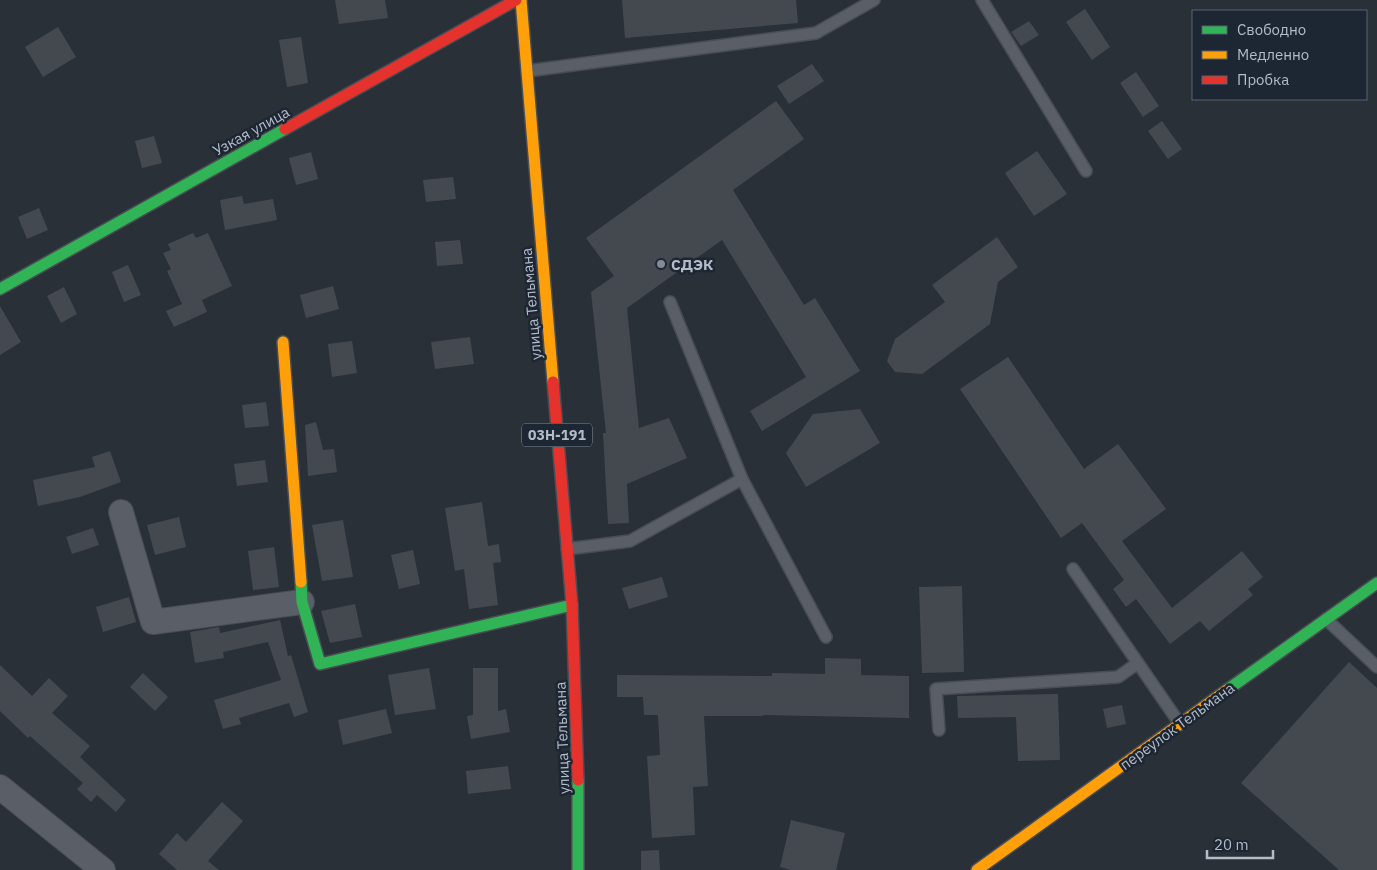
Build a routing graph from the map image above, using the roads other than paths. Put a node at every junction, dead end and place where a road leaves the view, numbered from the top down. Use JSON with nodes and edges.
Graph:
{"nodes":[{"id":1,"x":516,"y":0,"type":"edge"},
{"id":2,"x":521,"y":0,"type":"edge"},
{"id":3,"x":874,"y":0,"type":"edge"},
{"id":4,"x":982,"y":0,"type":"edge"},
{"id":5,"x":527,"y":71,"type":"junction"},
{"id":6,"x":1086,"y":171,"type":"dead end"},
{"id":7,"x":0,"y":289,"type":"edge"},
{"id":8,"x":670,"y":302,"type":"dead end"},
{"id":9,"x":283,"y":342,"type":"dead end"},
{"id":10,"x":742,"y":479,"type":"junction"},
{"id":11,"x":121,"y":512,"type":"dead end"},
{"id":12,"x":567,"y":549,"type":"junction"},
{"id":13,"x":1073,"y":569,"type":"dead end"},
{"id":14,"x":1377,"y":583,"type":"edge"},
{"id":15,"x":302,"y":602,"type":"junction"},
{"id":16,"x":572,"y":605,"type":"junction"},
{"id":17,"x":1326,"y":619,"type":"junction"},
{"id":18,"x":826,"y":637,"type":"dead end"},
{"id":19,"x":1138,"y":663,"type":"junction"},
{"id":20,"x":1377,"y":666,"type":"edge"},
{"id":21,"x":1180,"y":724,"type":"junction"},
{"id":22,"x":939,"y":730,"type":"dead end"},
{"id":23,"x":0,"y":787,"type":"edge"},
{"id":24,"x":103,"y":870,"type":"edge"},
{"id":25,"x":578,"y":870,"type":"edge"},
{"id":26,"x":977,"y":870,"type":"edge"}],
"edges":[{"from":1,"to":7,"type":"street","name":"Узкая улица"},
{"from":2,"to":5,"type":"street","name":"улица Тельмана","number":"03Н-191"},
{"from":3,"to":5,"type":"lane"},
{"from":4,"to":6,"type":"lane"},
{"from":5,"to":12,"type":"street","name":"улица Тельмана","number":"03Н-191"},
{"from":8,"to":10,"type":"lane"},
{"from":9,"to":15,"type":"street"},
{"from":10,"to":12,"type":"lane"},
{"from":10,"to":18,"type":"lane"},
{"from":11,"to":15,"type":"street"},
{"from":12,"to":16,"type":"street","name":"улица Тельмана","number":"03Н-191"},
{"from":13,"to":19,"type":"lane"},
{"from":14,"to":17,"type":"street","name":"переулок Тельмана"},
{"from":15,"to":16,"type":"street"},
{"from":16,"to":25,"type":"street","name":"улица Тельмана","number":"03Н-191"},
{"from":17,"to":20,"type":"lane"},
{"from":17,"to":21,"type":"street","name":"переулок Тельмана"},
{"from":19,"to":21,"type":"lane"},
{"from":19,"to":22,"type":"lane"},
{"from":21,"to":26,"type":"street","name":"переулок Тельмана"},
{"from":23,"to":24,"type":"street"}]}
